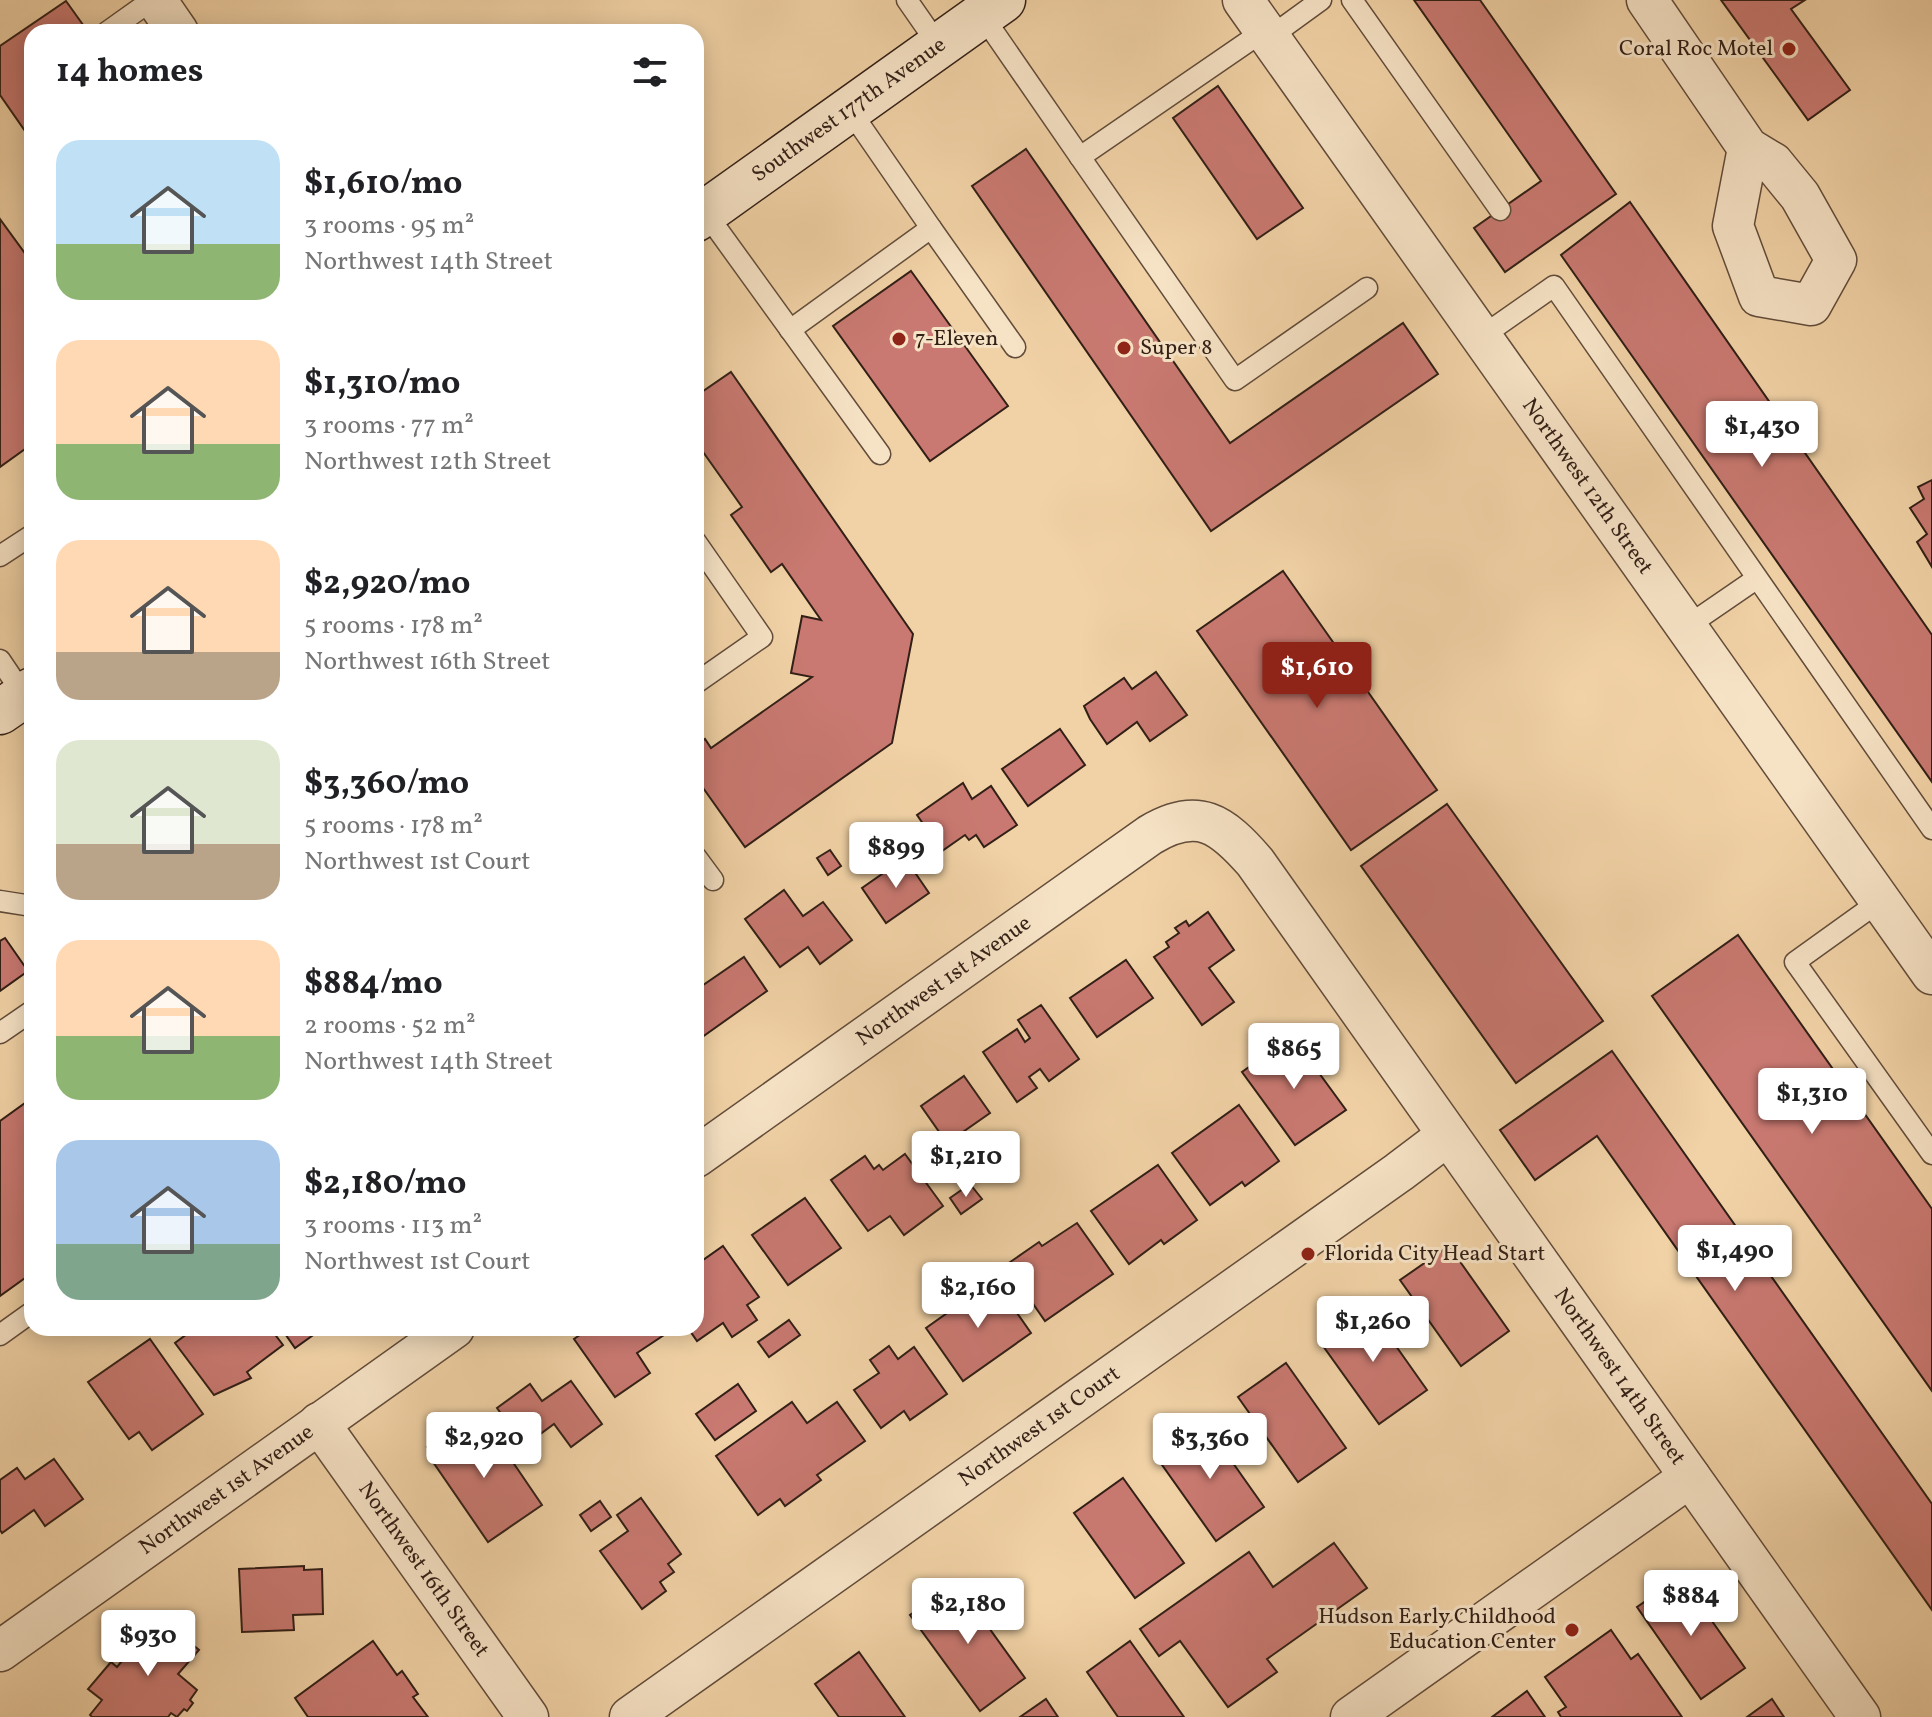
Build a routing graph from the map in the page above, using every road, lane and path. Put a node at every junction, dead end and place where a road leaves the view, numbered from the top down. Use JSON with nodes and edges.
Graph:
{"nodes":[{"id":1,"x":154,"y":0,"type":"edge"},
{"id":2,"x":907,"y":0,"type":"edge"},
{"id":3,"x":1321,"y":0,"type":"edge"},
{"id":4,"x":1352,"y":0,"type":"edge"},
{"id":5,"x":1647,"y":0,"type":"edge"},
{"id":6,"x":993,"y":7,"type":"edge"},
{"id":7,"x":1259,"y":22,"type":"edge"},
{"id":8,"x":119,"y":24,"type":"edge"},
{"id":9,"x":172,"y":24,"type":"edge"},
{"id":10,"x":939,"y":46,"type":"junction"},
{"id":11,"x":849,"y":109,"type":"junction"},
{"id":12,"x":1748,"y":148,"type":"dead end"},
{"id":13,"x":1080,"y":157,"type":"junction"},
{"id":14,"x":1500,"y":210,"type":"dead end"},
{"id":15,"x":704,"y":213,"type":"edge"},
{"id":16,"x":704,"y":221,"type":"edge"},
{"id":17,"x":931,"y":228,"type":"junction"},
{"id":18,"x":1367,"y":288,"type":"dead end"},
{"id":19,"x":790,"y":330,"type":"junction"},
{"id":20,"x":1481,"y":337,"type":"junction"},
{"id":21,"x":1015,"y":347,"type":"dead end"},
{"id":22,"x":880,"y":454,"type":"dead end"},
{"id":23,"x":24,"y":540,"type":"edge"},
{"id":24,"x":704,"y":554,"type":"edge"},
{"id":25,"x":0,"y":556,"type":"edge"},
{"id":26,"x":1756,"y":579,"type":"junction"},
{"id":27,"x":1686,"y":627,"type":"junction"},
{"id":28,"x":0,"y":660,"type":"edge"},
{"id":29,"x":704,"y":677,"type":"edge"},
{"id":30,"x":22,"y":701,"type":"edge"},
{"id":31,"x":1197,"y":820,"type":"joint"},
{"id":32,"x":1932,"y":829,"type":"edge"},
{"id":33,"x":704,"y":868,"type":"edge"},
{"id":34,"x":713,"y":880,"type":"dead end"},
{"id":35,"x":0,"y":901,"type":"edge"},
{"id":36,"x":1880,"y":901,"type":"junction"},
{"id":37,"x":24,"y":905,"type":"edge"},
{"id":38,"x":1921,"y":950,"type":"edge"},
{"id":39,"x":24,"y":1016,"type":"edge"},
{"id":40,"x":0,"y":1033,"type":"edge"},
{"id":41,"x":1448,"y":1135,"type":"junction"},
{"id":42,"x":704,"y":1151,"type":"edge"},
{"id":43,"x":1932,"y":1154,"type":"edge"},
{"id":44,"x":24,"y":1318,"type":"edge"},
{"id":45,"x":0,"y":1335,"type":"edge"},
{"id":46,"x":443,"y":1336,"type":"edge"},
{"id":47,"x":319,"y":1423,"type":"junction"},
{"id":48,"x":1690,"y":1477,"type":"junction"},
{"id":49,"x":0,"y":1651,"type":"edge"},
{"id":50,"x":528,"y":1717,"type":"edge"},
{"id":51,"x":630,"y":1717,"type":"edge"},
{"id":52,"x":1351,"y":1717,"type":"edge"},
{"id":53,"x":1860,"y":1717,"type":"edge"}],
"edges":[{"from":1,"to":8,"type":"lane"},
{"from":1,"to":9,"type":"street"},
{"from":2,"to":10,"type":"lane"},
{"from":3,"to":7,"type":"lane"},
{"from":4,"to":14,"type":"lane"},
{"from":5,"to":12,"type":"street"},
{"from":6,"to":10,"type":"main road","name":"Southwest 177th Avenue"},
{"from":6,"to":13,"type":"lane"},
{"from":7,"to":13,"type":"lane"},
{"from":7,"to":20,"type":"street","name":"Northwest 12th Street"},
{"from":10,"to":11,"type":"main road","name":"Southwest 177th Avenue"},
{"from":11,"to":15,"type":"main road","name":"Southwest 177th Avenue"},
{"from":11,"to":17,"type":"lane"},
{"from":13,"to":18,"type":"lane"},
{"from":16,"to":19,"type":"lane"},
{"from":17,"to":19,"type":"lane"},
{"from":17,"to":21,"type":"lane"},
{"from":19,"to":22,"type":"lane"},
{"from":20,"to":26,"type":"lane"},
{"from":20,"to":27,"type":"street","name":"Northwest 12th Street"},
{"from":23,"to":25,"type":"lane"},
{"from":24,"to":29,"type":"lane"},
{"from":26,"to":27,"type":"lane"},
{"from":26,"to":32,"type":"lane"},
{"from":27,"to":36,"type":"street","name":"Northwest 12th Street"},
{"from":28,"to":30,"type":"lane"},
{"from":31,"to":41,"type":"street","name":"Northwest 14th Street"},
{"from":31,"to":42,"type":"street","name":"Northwest 1st Avenue"},
{"from":33,"to":34,"type":"lane"},
{"from":35,"to":37,"type":"lane"},
{"from":36,"to":38,"type":"street","name":"Northwest 12th Street"},
{"from":36,"to":43,"type":"lane"},
{"from":39,"to":40,"type":"lane"},
{"from":41,"to":48,"type":"street","name":"Northwest 14th Street"},
{"from":41,"to":51,"type":"street","name":"Northwest 1st Court"},
{"from":44,"to":45,"type":"lane"},
{"from":46,"to":47,"type":"street","name":"Northwest 1st Avenue"},
{"from":47,"to":49,"type":"street","name":"Northwest 1st Avenue"},
{"from":47,"to":50,"type":"street","name":"Northwest 16th Street"},
{"from":48,"to":52,"type":"street"},
{"from":48,"to":53,"type":"street","name":"Northwest 14th Street"}]}
